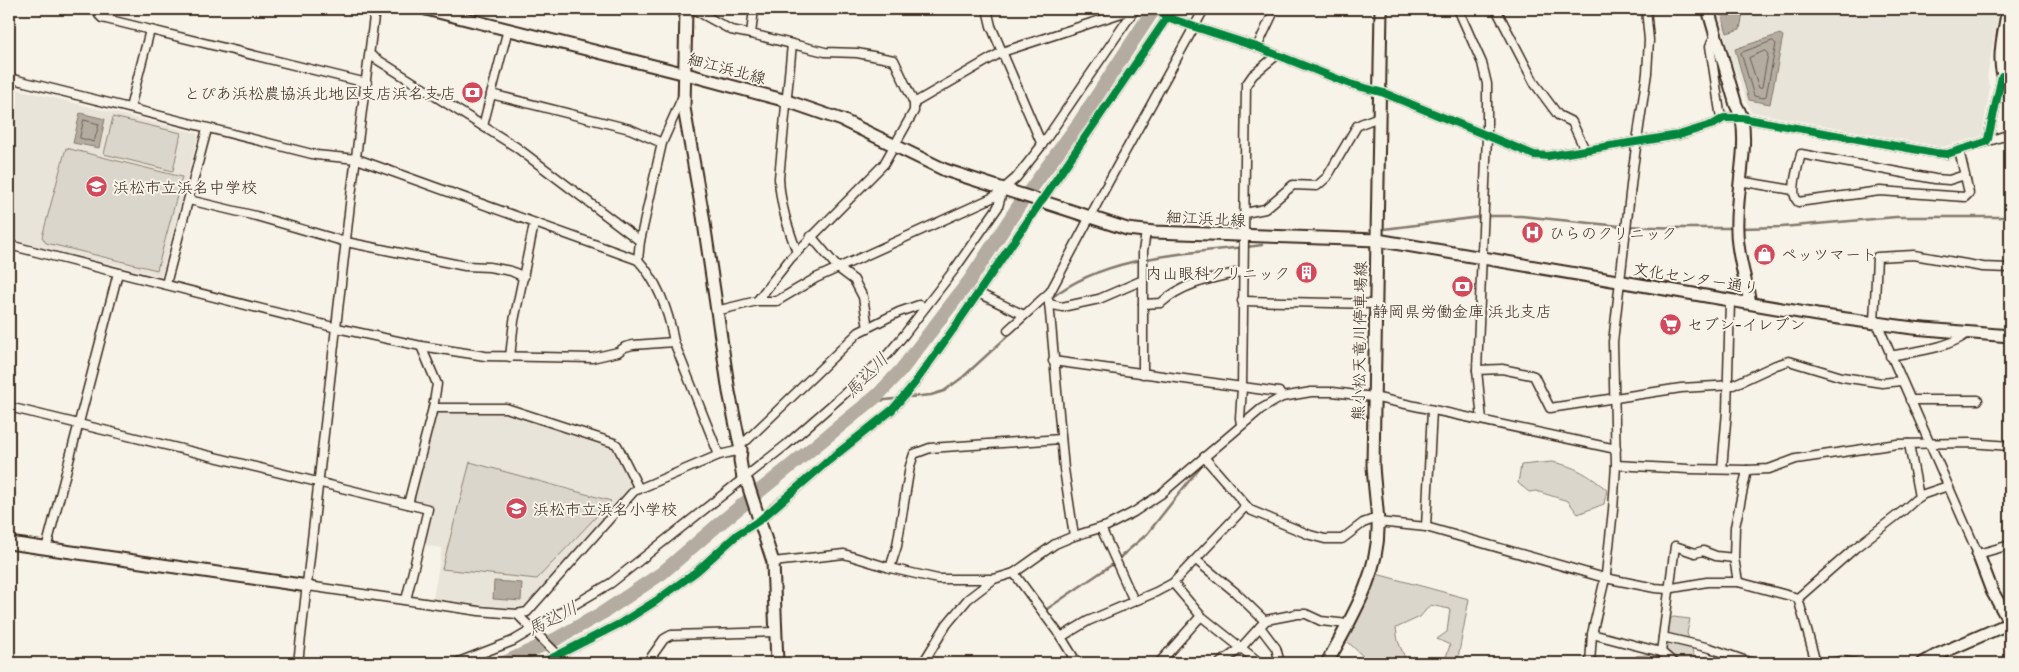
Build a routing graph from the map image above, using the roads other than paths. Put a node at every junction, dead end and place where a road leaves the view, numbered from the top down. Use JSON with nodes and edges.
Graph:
{"nodes":[{"id":1,"x":97,"y":9,"type":"edge"},
{"id":2,"x":375,"y":9,"type":"edge"},
{"id":3,"x":426,"y":9,"type":"edge"},
{"id":4,"x":686,"y":9,"type":"edge"},
{"id":5,"x":693,"y":9,"type":"edge"},
{"id":6,"x":754,"y":9,"type":"edge"},
{"id":7,"x":987,"y":9,"type":"edge"},
{"id":8,"x":1135,"y":9,"type":"edge"},
{"id":9,"x":1155,"y":9,"type":"edge"},
{"id":10,"x":1173,"y":9,"type":"edge"},
{"id":11,"x":1204,"y":9,"type":"edge"},
{"id":12,"x":1275,"y":9,"type":"edge"},
{"id":13,"x":1381,"y":9,"type":"edge"},
{"id":14,"x":1458,"y":9,"type":"edge"},
{"id":15,"x":1496,"y":9,"type":"edge"},
{"id":16,"x":1646,"y":9,"type":"edge"},
{"id":17,"x":1708,"y":9,"type":"edge"},
{"id":18,"x":2008,"y":9,"type":"edge"},
{"id":19,"x":1166,"y":16,"type":"junction"},
{"id":20,"x":1195,"y":27,"type":"junction"},
{"id":21,"x":508,"y":29,"type":"junction"},
{"id":22,"x":150,"y":30,"type":"junction"},
{"id":23,"x":751,"y":34,"type":"junction"},
{"id":24,"x":1717,"y":38,"type":"junction"},
{"id":25,"x":792,"y":44,"type":"junction"},
{"id":26,"x":1257,"y":48,"type":"junction"},
{"id":27,"x":1002,"y":52,"type":"junction"},
{"id":28,"x":370,"y":55,"type":"junction"},
{"id":29,"x":1277,"y":55,"type":"junction"},
{"id":30,"x":686,"y":74,"type":"junction"},
{"id":31,"x":2002,"y":76,"type":"junction"},
{"id":32,"x":9,"y":78,"type":"edge"},
{"id":33,"x":367,"y":83,"type":"junction"},
{"id":34,"x":1380,"y":93,"type":"junction"},
{"id":35,"x":491,"y":94,"type":"junction"},
{"id":36,"x":2010,"y":94,"type":"edge"},
{"id":37,"x":683,"y":96,"type":"junction"},
{"id":38,"x":787,"y":101,"type":"junction"},
{"id":39,"x":914,"y":102,"type":"junction"},
{"id":40,"x":130,"y":108,"type":"junction"},
{"id":41,"x":1379,"y":116,"type":"junction"},
{"id":42,"x":1742,"y":118,"type":"junction"},
{"id":43,"x":1721,"y":119,"type":"junction"},
{"id":44,"x":483,"y":126,"type":"junction"},
{"id":45,"x":207,"y":129,"type":"junction"},
{"id":46,"x":2010,"y":134,"type":"edge"},
{"id":47,"x":1487,"y":137,"type":"junction"},
{"id":48,"x":662,"y":142,"type":"junction"},
{"id":49,"x":1638,"y":142,"type":"junction"},
{"id":50,"x":1986,"y":142,"type":"junction"},
{"id":51,"x":895,"y":145,"type":"junction"},
{"id":52,"x":1042,"y":145,"type":"junction"},
{"id":53,"x":1585,"y":150,"type":"junction"},
{"id":54,"x":1959,"y":150,"type":"junction"},
{"id":55,"x":357,"y":159,"type":"junction"},
{"id":56,"x":1965,"y":175,"type":"junction"},
{"id":57,"x":1739,"y":181,"type":"junction"},
{"id":58,"x":1006,"y":189,"type":"junction"},
{"id":59,"x":1794,"y":190,"type":"junction"},
{"id":60,"x":1040,"y":199,"type":"junction"},
{"id":61,"x":189,"y":200,"type":"junction"},
{"id":62,"x":1245,"y":213,"type":"junction"},
{"id":63,"x":1091,"y":217,"type":"junction"},
{"id":64,"x":534,"y":224,"type":"junction"},
{"id":65,"x":1146,"y":232,"type":"junction"},
{"id":66,"x":811,"y":236,"type":"junction"},
{"id":67,"x":640,"y":240,"type":"junction"},
{"id":68,"x":1377,"y":240,"type":"junction"},
{"id":69,"x":346,"y":242,"type":"junction"},
{"id":70,"x":1244,"y":243,"type":"junction"},
{"id":71,"x":9,"y":245,"type":"edge"},
{"id":72,"x":797,"y":252,"type":"junction"},
{"id":73,"x":1481,"y":258,"type":"junction"},
{"id":74,"x":638,"y":260,"type":"junction"},
{"id":75,"x":838,"y":268,"type":"junction"},
{"id":76,"x":2010,"y":268,"type":"edge"},
{"id":77,"x":1244,"y":271,"type":"junction"},
{"id":78,"x":118,"y":273,"type":"junction"},
{"id":79,"x":524,"y":277,"type":"junction"},
{"id":80,"x":1143,"y":280,"type":"junction"},
{"id":81,"x":1619,"y":281,"type":"junction"},
{"id":82,"x":166,"y":284,"type":"junction"},
{"id":83,"x":978,"y":293,"type":"junction"},
{"id":84,"x":1049,"y":299,"type":"junction"},
{"id":85,"x":757,"y":301,"type":"junction"},
{"id":86,"x":1242,"y":301,"type":"junction"},
{"id":87,"x":1730,"y":301,"type":"junction"},
{"id":88,"x":1750,"y":303,"type":"junction"},
{"id":89,"x":1143,"y":304,"type":"junction"},
{"id":90,"x":1375,"y":304,"type":"junction"},
{"id":91,"x":925,"y":307,"type":"junction"},
{"id":92,"x":716,"y":311,"type":"junction"},
{"id":93,"x":1024,"y":315,"type":"junction"},
{"id":94,"x":1876,"y":323,"type":"junction"},
{"id":95,"x":337,"y":328,"type":"junction"},
{"id":96,"x":868,"y":328,"type":"junction"},
{"id":97,"x":1008,"y":330,"type":"dead end"},
{"id":98,"x":1968,"y":333,"type":"junction"},
{"id":99,"x":2010,"y":336,"type":"edge"},
{"id":100,"x":674,"y":342,"type":"junction"},
{"id":101,"x":422,"y":346,"type":"junction"},
{"id":102,"x":1890,"y":356,"type":"junction"},
{"id":103,"x":510,"y":357,"type":"junction"},
{"id":104,"x":1053,"y":361,"type":"junction"},
{"id":105,"x":1477,"y":370,"type":"junction"},
{"id":106,"x":1143,"y":374,"type":"junction"},
{"id":107,"x":1901,"y":381,"type":"junction"},
{"id":108,"x":1728,"y":385,"type":"junction"},
{"id":109,"x":1242,"y":388,"type":"junction"},
{"id":110,"x":1282,"y":397,"type":"junction"},
{"id":111,"x":1373,"y":398,"type":"junction"},
{"id":112,"x":1615,"y":398,"type":"junction"},
{"id":113,"x":1910,"y":400,"type":"junction"},
{"id":114,"x":1978,"y":400,"type":"dead end"},
{"id":115,"x":9,"y":407,"type":"edge"},
{"id":116,"x":433,"y":408,"type":"junction"},
{"id":117,"x":1432,"y":410,"type":"junction"},
{"id":118,"x":1482,"y":420,"type":"junction"},
{"id":119,"x":1242,"y":424,"type":"junction"},
{"id":120,"x":78,"y":425,"type":"junction"},
{"id":121,"x":1061,"y":439,"type":"junction"},
{"id":122,"x":1909,"y":444,"type":"junction"},
{"id":123,"x":1929,"y":444,"type":"junction"},
{"id":124,"x":2010,"y":446,"type":"edge"},
{"id":125,"x":740,"y":447,"type":"junction"},
{"id":126,"x":1616,"y":449,"type":"junction"},
{"id":127,"x":718,"y":455,"type":"junction"},
{"id":128,"x":1204,"y":457,"type":"junction"},
{"id":129,"x":1616,"y":465,"type":"junction"},
{"id":130,"x":1722,"y":469,"type":"junction"},
{"id":131,"x":1747,"y":470,"type":"junction"},
{"id":132,"x":745,"y":480,"type":"junction"},
{"id":133,"x":320,"y":482,"type":"junction"},
{"id":134,"x":1948,"y":486,"type":"junction"},
{"id":135,"x":639,"y":489,"type":"junction"},
{"id":136,"x":1919,"y":497,"type":"junction"},
{"id":137,"x":408,"y":504,"type":"junction"},
{"id":138,"x":1246,"y":506,"type":"junction"},
{"id":139,"x":759,"y":518,"type":"junction"},
{"id":140,"x":1377,"y":520,"type":"junction"},
{"id":141,"x":1426,"y":527,"type":"junction"},
{"id":142,"x":1101,"y":528,"type":"junction"},
{"id":143,"x":1074,"y":536,"type":"junction"},
{"id":144,"x":9,"y":544,"type":"edge"},
{"id":145,"x":2010,"y":545,"type":"edge"},
{"id":146,"x":46,"y":549,"type":"junction"},
{"id":147,"x":1978,"y":554,"type":"junction"},
{"id":148,"x":1734,"y":558,"type":"junction"},
{"id":149,"x":1196,"y":560,"type":"junction"},
{"id":150,"x":773,"y":562,"type":"junction"},
{"id":151,"x":890,"y":568,"type":"junction"},
{"id":152,"x":1014,"y":573,"type":"junction"},
{"id":153,"x":1605,"y":578,"type":"junction"},
{"id":154,"x":994,"y":579,"type":"junction"},
{"id":155,"x":1738,"y":582,"type":"junction"},
{"id":156,"x":1173,"y":583,"type":"junction"},
{"id":157,"x":308,"y":586,"type":"junction"},
{"id":158,"x":1668,"y":589,"type":"junction"},
{"id":159,"x":1798,"y":598,"type":"junction"},
{"id":160,"x":406,"y":600,"type":"junction"},
{"id":161,"x":1134,"y":601,"type":"junction"},
{"id":162,"x":517,"y":614,"type":"junction"},
{"id":163,"x":1201,"y":616,"type":"junction"},
{"id":164,"x":2010,"y":623,"type":"edge"},
{"id":165,"x":1262,"y":624,"type":"junction"},
{"id":166,"x":1348,"y":624,"type":"junction"},
{"id":167,"x":532,"y":630,"type":"junction"},
{"id":168,"x":776,"y":632,"type":"junction"},
{"id":169,"x":1592,"y":634,"type":"junction"},
{"id":170,"x":1061,"y":637,"type":"junction"},
{"id":171,"x":1663,"y":637,"type":"junction"},
{"id":172,"x":1240,"y":649,"type":"junction"},
{"id":173,"x":1661,"y":652,"type":"junction"},
{"id":174,"x":558,"y":655,"type":"junction"},
{"id":175,"x":925,"y":662,"type":"edge"},
{"id":176,"x":1843,"y":662,"type":"edge"},
{"id":177,"x":298,"y":663,"type":"edge"},
{"id":178,"x":456,"y":663,"type":"edge"},
{"id":179,"x":542,"y":663,"type":"edge"},
{"id":180,"x":566,"y":663,"type":"edge"},
{"id":181,"x":647,"y":663,"type":"edge"},
{"id":182,"x":777,"y":663,"type":"edge"},
{"id":183,"x":1076,"y":663,"type":"edge"},
{"id":184,"x":1159,"y":663,"type":"edge"},
{"id":185,"x":1220,"y":663,"type":"edge"},
{"id":186,"x":1260,"y":663,"type":"edge"},
{"id":187,"x":1280,"y":663,"type":"edge"},
{"id":188,"x":1327,"y":663,"type":"edge"},
{"id":189,"x":1590,"y":663,"type":"edge"},
{"id":190,"x":1674,"y":663,"type":"edge"},
{"id":191,"x":1752,"y":663,"type":"edge"},
{"id":192,"x":1816,"y":663,"type":"edge"},
{"id":193,"x":1830,"y":663,"type":"edge"},
{"id":194,"x":1855,"y":663,"type":"edge"},
{"id":195,"x":1923,"y":663,"type":"edge"}],
"edges":[{"from":1,"to":22,"type":"street"},
{"from":2,"to":28,"type":"street"},
{"from":3,"to":21,"type":"street","name":"細江浜北線"},
{"from":4,"to":30,"type":"street"},
{"from":5,"to":23,"type":"street"},
{"from":6,"to":23,"type":"street"},
{"from":7,"to":27,"type":"street"},
{"from":8,"to":27,"type":"street"},
{"from":8,"to":52,"type":"street"},
{"from":9,"to":19,"type":"street"},
{"from":10,"to":19,"type":"street"},
{"from":11,"to":20,"type":"street"},
{"from":12,"to":26,"type":"street"},
{"from":13,"to":34,"type":"street","name":"熊小松天竜川停車場線"},
{"from":14,"to":47,"type":"street"},
{"from":15,"to":53,"type":"street"},
{"from":16,"to":49,"type":"street"},
{"from":17,"to":24,"type":"street"},
{"from":18,"to":31,"type":"street"},
{"from":19,"to":20,"type":"street"},
{"from":19,"to":60,"type":"street"},
{"from":20,"to":26,"type":"street"},
{"from":20,"to":63,"type":"street"},
{"from":21,"to":30,"type":"street","name":"細江浜北線"},
{"from":21,"to":35,"type":"street"},
{"from":22,"to":33,"type":"street"},
{"from":22,"to":40,"type":"street"},
{"from":23,"to":25,"type":"street"},
{"from":24,"to":42,"type":"street"},
{"from":24,"to":43,"type":"street"},
{"from":25,"to":38,"type":"street"},
{"from":25,"to":39,"type":"street"},
{"from":26,"to":29,"type":"street"},
{"from":27,"to":39,"type":"street"},
{"from":27,"to":52,"type":"street"},
{"from":28,"to":33,"type":"street"},
{"from":28,"to":44,"type":"street"},
{"from":29,"to":34,"type":"street"},
{"from":29,"to":62,"type":"street"},
{"from":30,"to":37,"type":"street"},
{"from":30,"to":38,"type":"street","name":"細江浜北線"},
{"from":31,"to":36,"type":"street"},
{"from":31,"to":50,"type":"street"},
{"from":32,"to":40,"type":"street"},
{"from":33,"to":55,"type":"street"},
{"from":34,"to":41,"type":"street","name":"熊小松天竜川停車場線"},
{"from":34,"to":47,"type":"street"},
{"from":35,"to":44,"type":"street"},
{"from":35,"to":48,"type":"street"},
{"from":37,"to":48,"type":"street"},
{"from":37,"to":92,"type":"street"},
{"from":38,"to":51,"type":"street","name":"細江浜北線"},
{"from":38,"to":72,"type":"street"},
{"from":39,"to":51,"type":"street"},
{"from":40,"to":45,"type":"street"},
{"from":41,"to":62,"type":"street"},
{"from":41,"to":68,"type":"street","name":"熊小松天竜川停車場線"},
{"from":42,"to":43,"type":"street"},
{"from":42,"to":54,"type":"street"},
{"from":42,"to":57,"type":"street"},
{"from":43,"to":49,"type":"street"},
{"from":44,"to":67,"type":"street"},
{"from":45,"to":55,"type":"street"},
{"from":45,"to":61,"type":"street"},
{"from":46,"to":50,"type":"street"},
{"from":47,"to":53,"type":"street"},
{"from":47,"to":73,"type":"street"},
{"from":48,"to":67,"type":"street"},
{"from":49,"to":53,"type":"street"},
{"from":49,"to":81,"type":"street"},
{"from":50,"to":54,"type":"street"},
{"from":51,"to":58,"type":"street","name":"細江浜北線"},
{"from":51,"to":66,"type":"street"},
{"from":52,"to":58,"type":"street"},
{"from":54,"to":56,"type":"street"},
{"from":55,"to":64,"type":"street"},
{"from":55,"to":69,"type":"street"},
{"from":56,"to":59,"type":"street"},
{"from":56,"to":59,"type":"street"},
{"from":57,"to":59,"type":"street"},
{"from":57,"to":88,"type":"street"},
{"from":58,"to":60,"type":"street","name":"細江浜北線"},
{"from":58,"to":75,"type":"street"},
{"from":58,"to":91,"type":"street"},
{"from":60,"to":63,"type":"street","name":"細江浜北線"},
{"from":60,"to":83,"type":"street"},
{"from":61,"to":69,"type":"street"},
{"from":61,"to":82,"type":"street"},
{"from":62,"to":70,"type":"street"},
{"from":63,"to":65,"type":"street","name":"細江浜北線"},
{"from":63,"to":84,"type":"street"},
{"from":64,"to":74,"type":"street"},
{"from":64,"to":79,"type":"street"},
{"from":65,"to":70,"type":"street","name":"細江浜北線"},
{"from":65,"to":80,"type":"street"},
{"from":66,"to":72,"type":"street"},
{"from":66,"to":75,"type":"street"},
{"from":67,"to":74,"type":"street"},
{"from":68,"to":70,"type":"street","name":"細江浜北線"},
{"from":68,"to":73,"type":"street","name":"文化センター通り"},
{"from":68,"to":90,"type":"street","name":"熊小松天竜川停車場線"},
{"from":69,"to":79,"type":"street"},
{"from":69,"to":95,"type":"street"},
{"from":70,"to":77,"type":"street"},
{"from":71,"to":78,"type":"street"},
{"from":72,"to":85,"type":"street"},
{"from":73,"to":81,"type":"street","name":"文化センター通り"},
{"from":73,"to":105,"type":"street"},
{"from":74,"to":100,"type":"street"},
{"from":75,"to":85,"type":"street"},
{"from":75,"to":96,"type":"street"},
{"from":76,"to":94,"type":"street"},
{"from":77,"to":86,"type":"street"},
{"from":77,"to":89,"type":"street"},
{"from":78,"to":82,"type":"street"},
{"from":78,"to":120,"type":"street"},
{"from":79,"to":103,"type":"street"},
{"from":80,"to":84,"type":"street"},
{"from":80,"to":89,"type":"street"},
{"from":81,"to":87,"type":"street","name":"文化センター通り"},
{"from":81,"to":112,"type":"street"},
{"from":82,"to":95,"type":"street"},
{"from":83,"to":93,"type":"street"},
{"from":83,"to":139,"type":"street"},
{"from":84,"to":93,"type":"street"},
{"from":84,"to":104,"type":"street"},
{"from":85,"to":92,"type":"street"},
{"from":86,"to":90,"type":"street"},
{"from":86,"to":109,"type":"street"},
{"from":87,"to":88,"type":"street","name":"文化センター通り"},
{"from":87,"to":108,"type":"street"},
{"from":88,"to":94,"type":"street","name":"文化センター通り"},
{"from":89,"to":106,"type":"street"},
{"from":90,"to":111,"type":"street","name":"熊小松天竜川停車場線"},
{"from":91,"to":96,"type":"street"},
{"from":91,"to":132,"type":"street"},
{"from":92,"to":125,"type":"street"},
{"from":93,"to":97,"type":"street"},
{"from":94,"to":98,"type":"street","name":"文化センター通り"},
{"from":94,"to":102,"type":"street"},
{"from":95,"to":101,"type":"street"},
{"from":95,"to":133,"type":"street"},
{"from":96,"to":125,"type":"street"},
{"from":98,"to":99,"type":"street","name":"文化センター通り"},
{"from":98,"to":102,"type":"street"},
{"from":100,"to":103,"type":"street"},
{"from":100,"to":127,"type":"street"},
{"from":101,"to":103,"type":"street"},
{"from":101,"to":116,"type":"street"},
{"from":102,"to":107,"type":"street"},
{"from":104,"to":106,"type":"street"},
{"from":104,"to":121,"type":"street"},
{"from":105,"to":112,"type":"street"},
{"from":105,"to":118,"type":"street"},
{"from":106,"to":109,"type":"street"},
{"from":107,"to":108,"type":"street"},
{"from":107,"to":113,"type":"street"},
{"from":108,"to":112,"type":"street"},
{"from":108,"to":130,"type":"street"},
{"from":109,"to":110,"type":"street"},
{"from":109,"to":119,"type":"street"},
{"from":110,"to":111,"type":"street"},
{"from":110,"to":119,"type":"street"},
{"from":111,"to":117,"type":"street"},
{"from":111,"to":140,"type":"street","name":"熊小松天竜川停車場線"},
{"from":112,"to":126,"type":"street"},
{"from":113,"to":114,"type":"street"},
{"from":113,"to":123,"type":"street"},
{"from":115,"to":120,"type":"street"},
{"from":116,"to":135,"type":"street"},
{"from":116,"to":137,"type":"street"},
{"from":117,"to":118,"type":"street"},
{"from":117,"to":141,"type":"street"},
{"from":118,"to":126,"type":"street"},
{"from":119,"to":128,"type":"street"},
{"from":120,"to":133,"type":"street"},
{"from":120,"to":146,"type":"street"},
{"from":121,"to":143,"type":"street"},
{"from":121,"to":151,"type":"street"},
{"from":122,"to":123,"type":"street"},
{"from":122,"to":131,"type":"street"},
{"from":122,"to":136,"type":"street"},
{"from":123,"to":124,"type":"street"},
{"from":123,"to":134,"type":"street"},
{"from":125,"to":127,"type":"street"},
{"from":125,"to":132,"type":"street"},
{"from":126,"to":129,"type":"street"},
{"from":127,"to":135,"type":"street"},
{"from":128,"to":138,"type":"street"},
{"from":128,"to":142,"type":"street"},
{"from":129,"to":130,"type":"street"},
{"from":129,"to":153,"type":"street"},
{"from":130,"to":131,"type":"street"},
{"from":131,"to":148,"type":"street"},
{"from":132,"to":139,"type":"street"},
{"from":132,"to":167,"type":"street"},
{"from":133,"to":137,"type":"street"},
{"from":133,"to":157,"type":"street"},
{"from":134,"to":136,"type":"street"},
{"from":134,"to":147,"type":"street"},
{"from":135,"to":162,"type":"street"},
{"from":136,"to":159,"type":"street"},
{"from":137,"to":160,"type":"street"},
{"from":138,"to":140,"type":"street"},
{"from":138,"to":149,"type":"street"},
{"from":139,"to":150,"type":"street"},
{"from":139,"to":174,"type":"street"},
{"from":140,"to":141,"type":"street"},
{"from":140,"to":166,"type":"street","name":"熊小松天竜川停車場線"},
{"from":141,"to":153,"type":"street"},
{"from":142,"to":143,"type":"street"},
{"from":142,"to":161,"type":"street"},
{"from":143,"to":152,"type":"street"},
{"from":144,"to":146,"type":"street"},
{"from":145,"to":147,"type":"street"},
{"from":146,"to":157,"type":"street"},
{"from":147,"to":164,"type":"street"},
{"from":148,"to":155,"type":"street"},
{"from":148,"to":158,"type":"street"},
{"from":149,"to":156,"type":"street"},
{"from":149,"to":165,"type":"street"},
{"from":150,"to":151,"type":"street"},
{"from":150,"to":168,"type":"street"},
{"from":151,"to":154,"type":"street"},
{"from":152,"to":154,"type":"street"},
{"from":152,"to":170,"type":"street"},
{"from":153,"to":158,"type":"street"},
{"from":153,"to":169,"type":"street"},
{"from":154,"to":175,"type":"street"},
{"from":155,"to":158,"type":"street"},
{"from":155,"to":159,"type":"street"},
{"from":156,"to":161,"type":"street"},
{"from":156,"to":163,"type":"street"},
{"from":157,"to":160,"type":"street"},
{"from":157,"to":177,"type":"street"},
{"from":158,"to":171,"type":"street"},
{"from":159,"to":192,"type":"street"},
{"from":160,"to":162,"type":"street"},
{"from":161,"to":170,"type":"street"},
{"from":162,"to":167,"type":"street"},
{"from":163,"to":172,"type":"street"},
{"from":163,"to":184,"type":"street"},
{"from":164,"to":195,"type":"street"},
{"from":165,"to":166,"type":"street"},
{"from":165,"to":172,"type":"street"},
{"from":165,"to":187,"type":"street"},
{"from":166,"to":188,"type":"street","name":"熊小松天竜川停車場線"},
{"from":167,"to":174,"type":"street"},
{"from":167,"to":178,"type":"street"},
{"from":168,"to":181,"type":"street"},
{"from":168,"to":182,"type":"street"},
{"from":169,"to":173,"type":"street"},
{"from":169,"to":189,"type":"street"},
{"from":170,"to":183,"type":"street"},
{"from":171,"to":173,"type":"street"},
{"from":171,"to":191,"type":"street"},
{"from":172,"to":185,"type":"street"},
{"from":172,"to":186,"type":"street"},
{"from":173,"to":190,"type":"street"},
{"from":174,"to":179,"type":"street"},
{"from":174,"to":180,"type":"street"},
{"from":176,"to":193,"type":"street"},
{"from":176,"to":194,"type":"street"}]}
